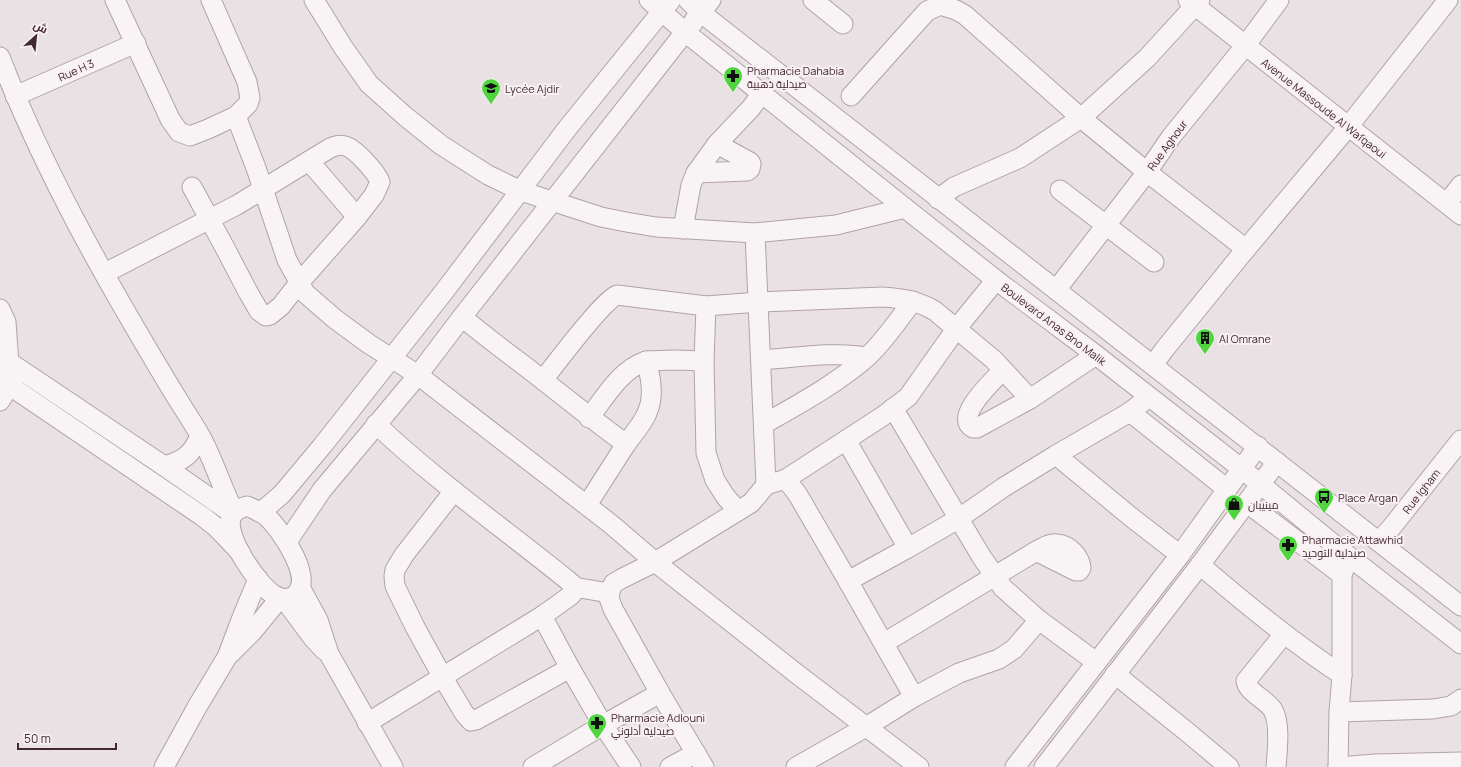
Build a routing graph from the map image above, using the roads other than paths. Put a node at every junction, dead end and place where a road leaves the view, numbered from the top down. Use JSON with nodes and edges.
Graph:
{"nodes":[{"id":1,"x":116,"y":0,"type":"edge"},
{"id":2,"x":314,"y":0,"type":"edge"},
{"id":3,"x":813,"y":0,"type":"edge"},
{"id":4,"x":1279,"y":0,"type":"edge"},
{"id":5,"x":1448,"y":0,"type":"edge"},
{"id":6,"x":217,"y":2,"type":"edge"},
{"id":7,"x":1194,"y":2,"type":"edge"},
{"id":8,"x":661,"y":4,"type":"edge"},
{"id":9,"x":700,"y":4,"type":"edge"},
{"id":10,"x":843,"y":24,"type":"dead end"},
{"id":11,"x":685,"y":32,"type":"junction"},
{"id":12,"x":136,"y":43,"type":"junction"},
{"id":13,"x":1245,"y":46,"type":"junction"},
{"id":14,"x":0,"y":57,"type":"edge"},
{"id":15,"x":762,"y":93,"type":"junction"},
{"id":16,"x":15,"y":96,"type":"junction"},
{"id":17,"x":851,"y":96,"type":"dead end"},
{"id":18,"x":236,"y":116,"type":"junction"},
{"id":19,"x":1082,"y":118,"type":"junction"},
{"id":20,"x":1348,"y":127,"type":"junction"},
{"id":21,"x":717,"y":144,"type":"junction"},
{"id":22,"x":309,"y":161,"type":"junction"},
{"id":23,"x":1147,"y":172,"type":"junction"},
{"id":24,"x":696,"y":173,"type":"junction"},
{"id":25,"x":1461,"y":185,"type":"edge"},
{"id":26,"x":192,"y":187,"type":"dead end"},
{"id":27,"x":263,"y":189,"type":"junction"},
{"id":28,"x":1060,"y":190,"type":"dead end"},
{"id":29,"x":521,"y":191,"type":"junction"},
{"id":30,"x":938,"y":199,"type":"junction"},
{"id":31,"x":552,"y":202,"type":"junction"},
{"id":32,"x":904,"y":208,"type":"junction"},
{"id":33,"x":1454,"y":209,"type":"edge"},
{"id":34,"x":357,"y":217,"type":"junction"},
{"id":35,"x":210,"y":220,"type":"junction"},
{"id":36,"x":1106,"y":225,"type":"junction"},
{"id":37,"x":683,"y":229,"type":"junction"},
{"id":38,"x":755,"y":233,"type":"junction"},
{"id":39,"x":1246,"y":249,"type":"junction"},
{"id":40,"x":1154,"y":262,"type":"dead end"},
{"id":41,"x":105,"y":273,"type":"junction"},
{"id":42,"x":996,"y":280,"type":"junction"},
{"id":43,"x":299,"y":283,"type":"junction"},
{"id":44,"x":1056,"y":290,"type":"junction"},
{"id":45,"x":913,"y":301,"type":"junction"},
{"id":46,"x":759,"y":302,"type":"junction"},
{"id":47,"x":706,"y":306,"type":"junction"},
{"id":48,"x":0,"y":309,"type":"edge"},
{"id":49,"x":462,"y":317,"type":"junction"},
{"id":50,"x":956,"y":329,"type":"junction"},
{"id":51,"x":1096,"y":355,"type":"junction"},
{"id":52,"x":818,"y":356,"type":"junction"},
{"id":53,"x":867,"y":357,"type":"junction"},
{"id":54,"x":392,"y":358,"type":"junction"},
{"id":55,"x":761,"y":360,"type":"junction"},
{"id":56,"x":646,"y":361,"type":"junction"},
{"id":57,"x":704,"y":361,"type":"junction"},
{"id":58,"x":1153,"y":365,"type":"junction"},
{"id":59,"x":1003,"y":370,"type":"junction"},
{"id":60,"x":418,"y":375,"type":"junction"},
{"id":61,"x":5,"y":376,"type":"edge"},
{"id":62,"x":543,"y":380,"type":"junction"},
{"id":63,"x":823,"y":389,"type":"junction"},
{"id":64,"x":1149,"y":397,"type":"junction"},
{"id":65,"x":1030,"y":399,"type":"junction"},
{"id":66,"x":893,"y":408,"type":"junction"},
{"id":67,"x":1130,"y":412,"type":"junction"},
{"id":68,"x":590,"y":418,"type":"junction"},
{"id":69,"x":376,"y":424,"type":"junction"},
{"id":70,"x":764,"y":424,"type":"junction"},
{"id":71,"x":846,"y":440,"type":"junction"},
{"id":72,"x":1461,"y":440,"type":"edge"},
{"id":73,"x":204,"y":443,"type":"junction"},
{"id":74,"x":626,"y":444,"type":"junction"},
{"id":75,"x":1258,"y":446,"type":"junction"},
{"id":76,"x":1056,"y":455,"type":"junction"},
{"id":77,"x":1277,"y":462,"type":"junction"},
{"id":78,"x":164,"y":466,"type":"junction"},
{"id":79,"x":1242,"y":470,"type":"junction"},
{"id":80,"x":786,"y":479,"type":"junction"},
{"id":81,"x":766,"y":485,"type":"junction"},
{"id":82,"x":1260,"y":485,"type":"junction"},
{"id":83,"x":1228,"y":489,"type":"junction"},
{"id":84,"x":454,"y":491,"type":"junction"},
{"id":85,"x":1247,"y":503,"type":"junction"},
{"id":86,"x":587,"y":505,"type":"junction"},
{"id":87,"x":243,"y":511,"type":"junction"},
{"id":88,"x":738,"y":511,"type":"junction"},
{"id":89,"x":958,"y":519,"type":"junction"},
{"id":90,"x":1379,"y":541,"type":"junction"},
{"id":91,"x":287,"y":542,"type":"junction"},
{"id":92,"x":908,"y":548,"type":"junction"},
{"id":93,"x":1036,"y":551,"type":"dead end"},
{"id":94,"x":240,"y":552,"type":"junction"},
{"id":95,"x":1180,"y":555,"type":"junction"},
{"id":96,"x":1349,"y":556,"type":"junction"},
{"id":97,"x":655,"y":562,"type":"junction"},
{"id":98,"x":1200,"y":565,"type":"junction"},
{"id":99,"x":1342,"y":575,"type":"junction"},
{"id":100,"x":995,"y":576,"type":"junction"},
{"id":101,"x":258,"y":579,"type":"junction"},
{"id":102,"x":848,"y":581,"type":"junction"},
{"id":103,"x":300,"y":586,"type":"junction"},
{"id":104,"x":574,"y":587,"type":"junction"},
{"id":105,"x":609,"y":593,"type":"junction"},
{"id":106,"x":282,"y":598,"type":"junction"},
{"id":107,"x":1461,"y":606,"type":"edge"},
{"id":108,"x":542,"y":616,"type":"junction"},
{"id":109,"x":1039,"y":620,"type":"junction"},
{"id":110,"x":1284,"y":634,"type":"junction"},
{"id":111,"x":884,"y":643,"type":"junction"},
{"id":112,"x":1461,"y":644,"type":"edge"},
{"id":113,"x":328,"y":654,"type":"junction"},
{"id":114,"x":227,"y":657,"type":"junction"},
{"id":115,"x":1096,"y":662,"type":"junction"},
{"id":116,"x":570,"y":668,"type":"junction"},
{"id":117,"x":1115,"y":674,"type":"junction"},
{"id":118,"x":1342,"y":675,"type":"junction"},
{"id":119,"x":442,"y":676,"type":"junction"},
{"id":120,"x":660,"y":694,"type":"junction"},
{"id":121,"x":914,"y":697,"type":"junction"},
{"id":122,"x":1461,"y":699,"type":"edge"},
{"id":123,"x":1339,"y":712,"type":"junction"},
{"id":124,"x":367,"y":723,"type":"junction"},
{"id":125,"x":603,"y":725,"type":"junction"},
{"id":126,"x":866,"y":727,"type":"junction"},
{"id":127,"x":700,"y":760,"type":"edge"},
{"id":128,"x":1461,"y":762,"type":"edge"},
{"id":129,"x":1400,"y":765,"type":"edge"},
{"id":130,"x":164,"y":767,"type":"edge"},
{"id":131,"x":393,"y":767,"type":"edge"},
{"id":132,"x":533,"y":767,"type":"edge"},
{"id":133,"x":631,"y":767,"type":"edge"},
{"id":134,"x":670,"y":767,"type":"edge"},
{"id":135,"x":796,"y":767,"type":"edge"},
{"id":136,"x":919,"y":767,"type":"edge"},
{"id":137,"x":1015,"y":767,"type":"edge"},
{"id":138,"x":1044,"y":767,"type":"edge"},
{"id":139,"x":1229,"y":767,"type":"edge"},
{"id":140,"x":1276,"y":767,"type":"edge"},
{"id":141,"x":1338,"y":767,"type":"edge"}],
"edges":[{"from":1,"to":12,"type":"street"},
{"from":2,"to":29,"type":"street"},
{"from":3,"to":10,"type":"street"},
{"from":4,"to":13,"type":"street","name":"Rue Aghour"},
{"from":5,"to":20,"type":"street"},
{"from":6,"to":18,"type":"street"},
{"from":7,"to":13,"type":"street","name":"Avenue Massoude Al Wafqaoui"},
{"from":7,"to":19,"type":"street"},
{"from":8,"to":11,"type":"street","name":"Boulevard Anas Bno Malik"},
{"from":8,"to":29,"type":"street"},
{"from":9,"to":11,"type":"street"},
{"from":9,"to":30,"type":"street"},
{"from":11,"to":15,"type":"street","name":"Boulevard Anas Bno Malik"},
{"from":11,"to":31,"type":"street"},
{"from":12,"to":16,"type":"street","name":"Rue H 3"},
{"from":12,"to":18,"type":"street"},
{"from":13,"to":20,"type":"street","name":"Avenue Massoude Al Wafqaoui"},
{"from":13,"to":23,"type":"street","name":"Rue Aghour"},
{"from":14,"to":16,"type":"street"},
{"from":15,"to":21,"type":"street"},
{"from":15,"to":32,"type":"street","name":"Boulevard Anas Bno Malik"},
{"from":16,"to":41,"type":"street"},
{"from":17,"to":19,"type":"street"},
{"from":18,"to":27,"type":"street"},
{"from":19,"to":23,"type":"street"},
{"from":19,"to":30,"type":"street"},
{"from":20,"to":33,"type":"street","name":"Avenue Massoude Al Wafqaoui"},
{"from":20,"to":39,"type":"street"},
{"from":21,"to":24,"type":"street"},
{"from":21,"to":24,"type":"street"},
{"from":22,"to":27,"type":"street"},
{"from":22,"to":34,"type":"street"},
{"from":22,"to":34,"type":"street"},
{"from":23,"to":36,"type":"street","name":"Rue Aghour"},
{"from":23,"to":39,"type":"street"},
{"from":24,"to":37,"type":"street"},
{"from":25,"to":33,"type":"street"},
{"from":26,"to":35,"type":"street"},
{"from":27,"to":35,"type":"street"},
{"from":27,"to":43,"type":"street"},
{"from":28,"to":36,"type":"street"},
{"from":29,"to":31,"type":"street"},
{"from":29,"to":54,"type":"street"},
{"from":30,"to":44,"type":"street"},
{"from":31,"to":37,"type":"street"},
{"from":31,"to":49,"type":"street"},
{"from":32,"to":38,"type":"street"},
{"from":32,"to":42,"type":"street","name":"Boulevard Anas Bno Malik"},
{"from":34,"to":43,"type":"street"},
{"from":35,"to":41,"type":"street"},
{"from":35,"to":43,"type":"street"},
{"from":36,"to":40,"type":"street"},
{"from":36,"to":44,"type":"street","name":"Rue Aghour"},
{"from":37,"to":38,"type":"street"},
{"from":38,"to":46,"type":"street"},
{"from":39,"to":58,"type":"street"},
{"from":41,"to":73,"type":"street"},
{"from":42,"to":50,"type":"street"},
{"from":42,"to":51,"type":"street","name":"Boulevard Anas Bno Malik"},
{"from":43,"to":54,"type":"street"},
{"from":44,"to":58,"type":"street"},
{"from":45,"to":46,"type":"street"},
{"from":45,"to":50,"type":"street"},
{"from":45,"to":53,"type":"street"},
{"from":46,"to":47,"type":"street"},
{"from":46,"to":55,"type":"street"},
{"from":47,"to":57,"type":"street"},
{"from":47,"to":62,"type":"street"},
{"from":48,"to":61,"type":"street"},
{"from":49,"to":60,"type":"street"},
{"from":49,"to":62,"type":"street"},
{"from":50,"to":59,"type":"street"},
{"from":50,"to":66,"type":"street"},
{"from":51,"to":64,"type":"street","name":"Boulevard Anas Bno Malik"},
{"from":51,"to":65,"type":"street"},
{"from":52,"to":53,"type":"street"},
{"from":52,"to":55,"type":"street"},
{"from":52,"to":63,"type":"street"},
{"from":53,"to":63,"type":"street"},
{"from":54,"to":60,"type":"street"},
{"from":54,"to":87,"type":"street"},
{"from":55,"to":70,"type":"street"},
{"from":56,"to":57,"type":"street"},
{"from":56,"to":68,"type":"street"},
{"from":56,"to":74,"type":"street"},
{"from":57,"to":88,"type":"street"},
{"from":58,"to":75,"type":"street"},
{"from":59,"to":65,"type":"street"},
{"from":59,"to":65,"type":"street"},
{"from":60,"to":69,"type":"street"},
{"from":60,"to":86,"type":"street"},
{"from":61,"to":78,"type":"street"},
{"from":61,"to":94,"type":"street"},
{"from":62,"to":68,"type":"street"},
{"from":63,"to":70,"type":"street"},
{"from":64,"to":67,"type":"street"},
{"from":64,"to":79,"type":"street","name":"Boulevard Anas Bno Malik"},
{"from":66,"to":71,"type":"street"},
{"from":66,"to":89,"type":"street"},
{"from":67,"to":76,"type":"street"},
{"from":67,"to":83,"type":"street"},
{"from":68,"to":74,"type":"street"},
{"from":69,"to":84,"type":"street"},
{"from":69,"to":91,"type":"street"},
{"from":70,"to":81,"type":"street"},
{"from":71,"to":80,"type":"street"},
{"from":71,"to":92,"type":"street"},
{"from":72,"to":90,"type":"street","name":"Rue Igham"},
{"from":73,"to":78,"type":"street"},
{"from":73,"to":87,"type":"street"},
{"from":74,"to":86,"type":"street"},
{"from":75,"to":77,"type":"street"},
{"from":75,"to":79,"type":"street"},
{"from":76,"to":89,"type":"street"},
{"from":76,"to":95,"type":"street"},
{"from":77,"to":82,"type":"street"},
{"from":77,"to":90,"type":"street"},
{"from":78,"to":87,"type":"street"},
{"from":79,"to":82,"type":"street","name":"Boulevard Anas Bno Malik"},
{"from":79,"to":83,"type":"street"},
{"from":80,"to":81,"type":"street"},
{"from":80,"to":102,"type":"street"},
{"from":81,"to":88,"type":"street"},
{"from":82,"to":85,"type":"street"},
{"from":82,"to":96,"type":"street","name":"Boulevard Anas Bno Malik"},
{"from":83,"to":95,"type":"street"},
{"from":84,"to":104,"type":"street"},
{"from":84,"to":119,"type":"street"},
{"from":85,"to":98,"type":"street"},
{"from":85,"to":99,"type":"street"},
{"from":86,"to":97,"type":"street"},
{"from":87,"to":91,"type":"street"},
{"from":87,"to":94,"type":"street"},
{"from":88,"to":97,"type":"street"},
{"from":89,"to":92,"type":"street"},
{"from":89,"to":100,"type":"street"},
{"from":90,"to":107,"type":"street"},
{"from":91,"to":103,"type":"street"},
{"from":92,"to":102,"type":"street"},
{"from":93,"to":100,"type":"street"},
{"from":94,"to":101,"type":"street"},
{"from":95,"to":115,"type":"street"},
{"from":96,"to":99,"type":"street"},
{"from":96,"to":112,"type":"street","name":"Boulevard Anas Bno Malik"},
{"from":97,"to":105,"type":"street"},
{"from":97,"to":126,"type":"street"},
{"from":98,"to":110,"type":"street"},
{"from":98,"to":117,"type":"street"},
{"from":99,"to":118,"type":"street"},
{"from":100,"to":109,"type":"street"},
{"from":100,"to":111,"type":"street"},
{"from":101,"to":106,"type":"street"},
{"from":101,"to":114,"type":"street"},
{"from":102,"to":111,"type":"street"},
{"from":103,"to":106,"type":"street"},
{"from":103,"to":113,"type":"street"},
{"from":104,"to":105,"type":"street"},
{"from":104,"to":108,"type":"street"},
{"from":105,"to":120,"type":"street"},
{"from":106,"to":113,"type":"street"},
{"from":106,"to":114,"type":"street"},
{"from":108,"to":116,"type":"street"},
{"from":108,"to":119,"type":"street"},
{"from":109,"to":115,"type":"street"},
{"from":109,"to":121,"type":"street"},
{"from":110,"to":118,"type":"street"},
{"from":110,"to":140,"type":"street"},
{"from":111,"to":121,"type":"street"},
{"from":113,"to":124,"type":"street"},
{"from":114,"to":130,"type":"street"},
{"from":115,"to":137,"type":"street"},
{"from":116,"to":119,"type":"street"},
{"from":116,"to":125,"type":"street"},
{"from":117,"to":138,"type":"street"},
{"from":117,"to":139,"type":"street"},
{"from":118,"to":123,"type":"street"},
{"from":119,"to":124,"type":"street"},
{"from":120,"to":125,"type":"street"},
{"from":120,"to":127,"type":"street"},
{"from":121,"to":126,"type":"street"},
{"from":122,"to":123,"type":"street"},
{"from":123,"to":141,"type":"street"},
{"from":124,"to":131,"type":"street"},
{"from":125,"to":132,"type":"street"},
{"from":125,"to":133,"type":"street"},
{"from":126,"to":135,"type":"street"},
{"from":126,"to":136,"type":"street"},
{"from":127,"to":134,"type":"street"},
{"from":128,"to":129,"type":"street"},
{"from":129,"to":141,"type":"street"}]}
